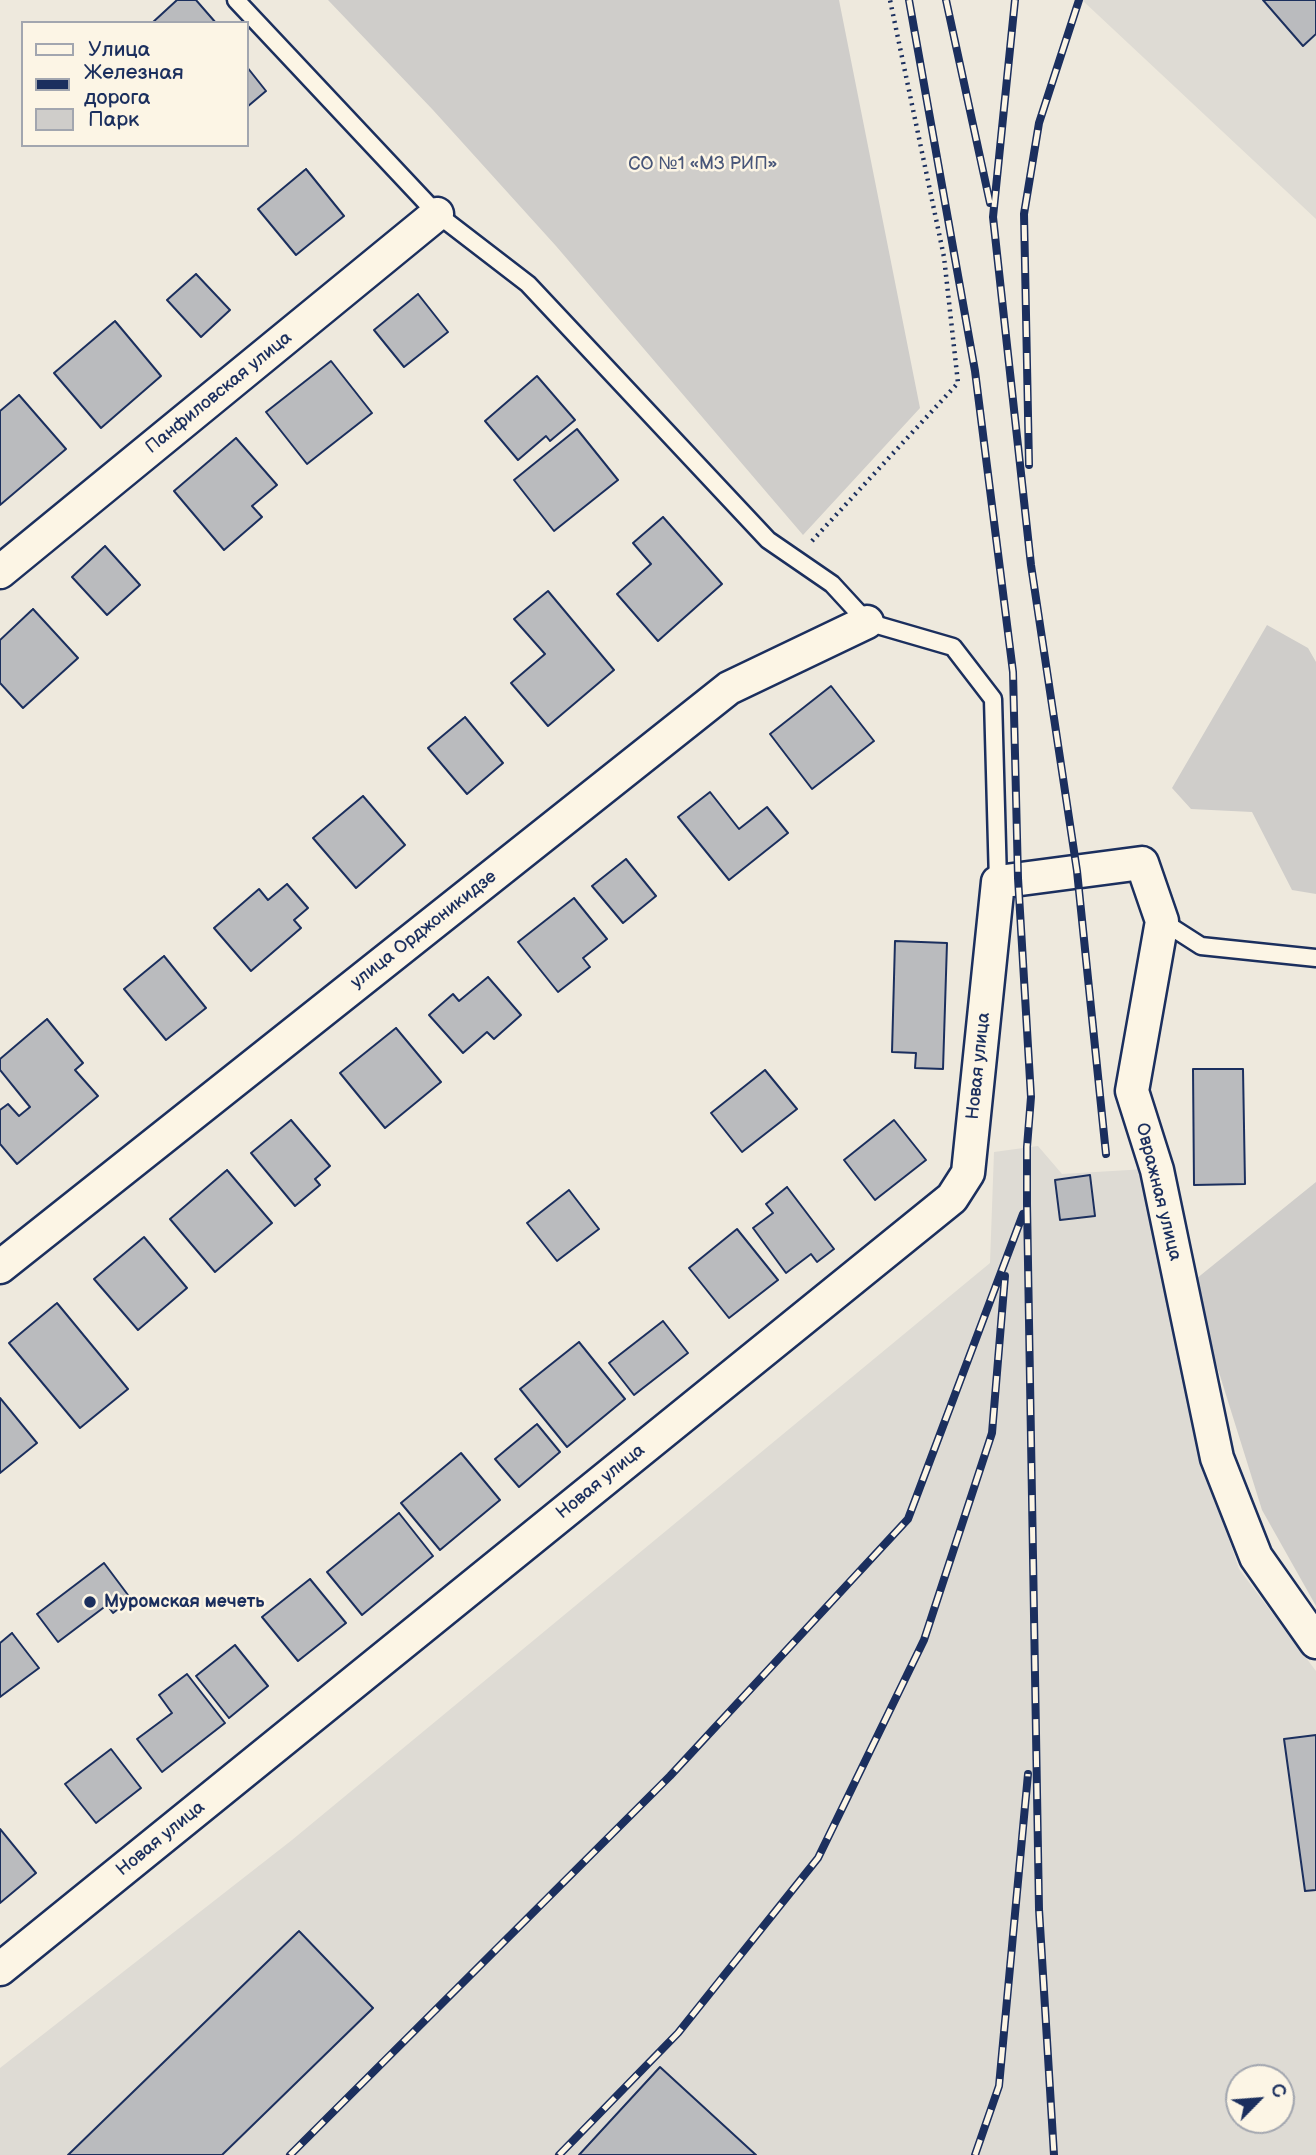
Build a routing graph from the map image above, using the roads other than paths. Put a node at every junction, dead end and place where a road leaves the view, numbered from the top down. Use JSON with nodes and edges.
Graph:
{"nodes":[{"id":1,"x":236,"y":0,"type":"edge"},
{"id":2,"x":437,"y":214,"type":"junction"},
{"id":3,"x":0,"y":572,"type":"edge"},
{"id":4,"x":867,"y":622,"type":"junction"},
{"id":5,"x":998,"y":881,"type":"junction"},
{"id":6,"x":1162,"y":921,"type":"junction"},
{"id":7,"x":1316,"y":958,"type":"edge"},
{"id":8,"x":0,"y":1267,"type":"edge"},
{"id":9,"x":1316,"y":1642,"type":"edge"},
{"id":10,"x":0,"y":1969,"type":"edge"}],
"edges":[{"from":1,"to":2,"type":"lane"},
{"from":2,"to":3,"type":"street","name":"Панфиловская улица"},
{"from":2,"to":4,"type":"lane"},
{"from":4,"to":5,"type":"lane"},
{"from":4,"to":8,"type":"street","name":"улица Орджоникидзе"},
{"from":5,"to":6,"type":"street","name":"Овражная улица"},
{"from":5,"to":10,"type":"street","name":"Новая улица"},
{"from":6,"to":7,"type":"lane"},
{"from":6,"to":9,"type":"street","name":"Овражная улица"}]}
